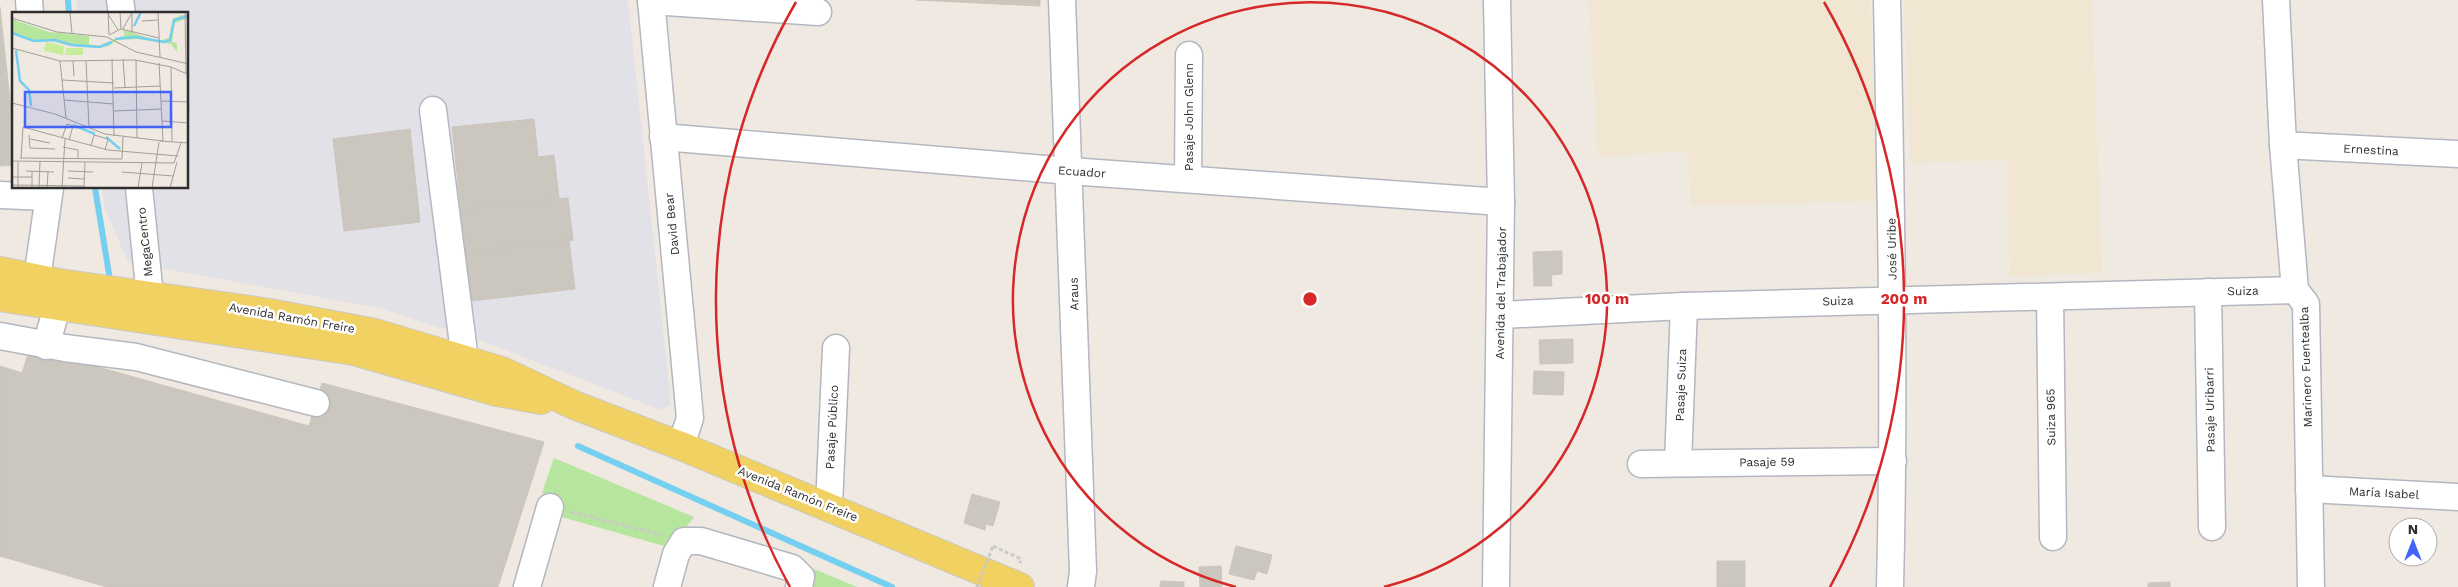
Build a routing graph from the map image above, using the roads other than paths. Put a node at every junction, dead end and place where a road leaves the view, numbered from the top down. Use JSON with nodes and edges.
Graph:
{"nodes":[{"id":1,"x":651,"y":0,"type":"edge"},
{"id":2,"x":1062,"y":0,"type":"edge"},
{"id":3,"x":1497,"y":0,"type":"edge"},
{"id":4,"x":1887,"y":0,"type":"edge"},
{"id":5,"x":2276,"y":0,"type":"edge"},
{"id":6,"x":818,"y":12,"type":"dead end"},
{"id":7,"x":1189,"y":55,"type":"dead end"},
{"id":8,"x":433,"y":110,"type":"dead end"},
{"id":9,"x":663,"y":137,"type":"junction"},
{"id":10,"x":2283,"y":145,"type":"junction"},
{"id":11,"x":2458,"y":154,"type":"edge"},
{"id":12,"x":1070,"y":171,"type":"junction"},
{"id":13,"x":1188,"y":179,"type":"junction"},
{"id":14,"x":139,"y":189,"type":"edge"},
{"id":15,"x":49,"y":192,"type":"edge"},
{"id":16,"x":0,"y":195,"type":"edge"},
{"id":17,"x":1502,"y":202,"type":"junction"},
{"id":18,"x":0,"y":271,"type":"edge"},
{"id":19,"x":36,"y":279,"type":"junction"},
{"id":20,"x":2295,"y":290,"type":"junction"},
{"id":21,"x":118,"y":292,"type":"junction"},
{"id":22,"x":2208,"y":292,"type":"junction"},
{"id":23,"x":150,"y":296,"type":"junction"},
{"id":24,"x":0,"y":297,"type":"edge"},
{"id":25,"x":2050,"y":297,"type":"junction"},
{"id":26,"x":1893,"y":299,"type":"junction"},
{"id":27,"x":1684,"y":306,"type":"junction"},
{"id":28,"x":57,"y":307,"type":"junction"},
{"id":29,"x":1501,"y":315,"type":"junction"},
{"id":30,"x":0,"y":336,"type":"edge"},
{"id":31,"x":46,"y":346,"type":"junction"},
{"id":32,"x":836,"y":348,"type":"dead end"},
{"id":33,"x":465,"y":360,"type":"junction"},
{"id":34,"x":316,"y":403,"type":"dead end"},
{"id":35,"x":574,"y":405,"type":"junction"},
{"id":36,"x":681,"y":446,"type":"junction"},
{"id":37,"x":1893,"y":460,"type":"junction"},
{"id":38,"x":1641,"y":464,"type":"dead end"},
{"id":39,"x":1678,"y":464,"type":"junction"},
{"id":40,"x":2309,"y":489,"type":"junction"},
{"id":41,"x":2458,"y":497,"type":"edge"},
{"id":42,"x":829,"y":506,"type":"junction"},
{"id":43,"x":550,"y":507,"type":"road end"},
{"id":44,"x":2212,"y":527,"type":"dead end"},
{"id":45,"x":2053,"y":537,"type":"dead end"},
{"id":46,"x":800,"y":582,"type":"edge"},
{"id":47,"x":527,"y":587,"type":"edge"},
{"id":48,"x":667,"y":587,"type":"edge"},
{"id":49,"x":1020,"y":587,"type":"edge"},
{"id":50,"x":1082,"y":587,"type":"edge"},
{"id":51,"x":1496,"y":587,"type":"edge"},
{"id":52,"x":1890,"y":587,"type":"edge"},
{"id":53,"x":2311,"y":587,"type":"edge"}],
"edges":[{"from":1,"to":6,"type":"street"},
{"from":1,"to":9,"type":"street","name":"David Bear"},
{"from":2,"to":12,"type":"street","name":"Araus"},
{"from":3,"to":17,"type":"street","name":"Avenida del Trabajador"},
{"from":4,"to":26,"type":"street","name":"José Uribe"},
{"from":5,"to":10,"type":"street","name":"Marinero Fuentealba"},
{"from":7,"to":13,"type":"street","name":"Pasaje John Glenn"},
{"from":8,"to":33,"type":"street"},
{"from":9,"to":12,"type":"street","name":"Ecuador"},
{"from":9,"to":36,"type":"street","name":"David Bear"},
{"from":10,"to":11,"type":"street","name":"Ernestina"},
{"from":10,"to":20,"type":"street","name":"Marinero Fuentealba"},
{"from":12,"to":13,"type":"street","name":"Ecuador"},
{"from":12,"to":50,"type":"street","name":"Araus"},
{"from":13,"to":17,"type":"street","name":"Ecuador"},
{"from":14,"to":23,"type":"street","name":"MegaCentro"},
{"from":15,"to":16,"type":"street"},
{"from":15,"to":19,"type":"street"},
{"from":17,"to":29,"type":"street","name":"Avenida del Trabajador"},
{"from":18,"to":19,"type":"main road","name":"Avenida Ramón Freire"},
{"from":19,"to":21,"type":"main road","name":"Avenida Ramón Freire"},
{"from":20,"to":22,"type":"street","name":"Suiza"},
{"from":20,"to":40,"type":"street","name":"Marinero Fuentealba"},
{"from":21,"to":23,"type":"main road","name":"Avenida Ramón Freire"},
{"from":21,"to":28,"type":"main road"},
{"from":22,"to":25,"type":"street","name":"Suiza"},
{"from":22,"to":44,"type":"street","name":"Pasaje Uribarri"},
{"from":23,"to":33,"type":"main road","name":"Avenida Ramón Freire"},
{"from":24,"to":28,"type":"main road","name":"Avenida Ramón Freire"},
{"from":25,"to":26,"type":"street","name":"Suiza"},
{"from":25,"to":45,"type":"street","name":"Suiza 965"},
{"from":26,"to":27,"type":"street","name":"Suiza"},
{"from":26,"to":37,"type":"street","name":"José Uribe"},
{"from":27,"to":29,"type":"street","name":"Suiza"},
{"from":27,"to":39,"type":"street","name":"Pasaje Suiza"},
{"from":28,"to":31,"type":"street"},
{"from":28,"to":35,"type":"main road","name":"Avenida Ramón Freire"},
{"from":29,"to":51,"type":"street","name":"Avenida del Trabajador"},
{"from":30,"to":31,"type":"street"},
{"from":31,"to":34,"type":"street"},
{"from":32,"to":42,"type":"street","name":"Pasaje Público"},
{"from":33,"to":35,"type":"main road","name":"Avenida Ramón Freire"},
{"from":35,"to":36,"type":"main road","name":"Avenida Ramón Freire"},
{"from":36,"to":42,"type":"main road","name":"Avenida Ramón Freire"},
{"from":37,"to":39,"type":"street","name":"Pasaje 59"},
{"from":37,"to":52,"type":"street","name":"José Uribe"},
{"from":38,"to":39,"type":"street","name":"Pasaje 59"},
{"from":40,"to":41,"type":"street","name":"María Isabel"},
{"from":40,"to":53,"type":"street","name":"Marinero Fuentealba"},
{"from":42,"to":49,"type":"main road","name":"Avenida Ramón Freire"},
{"from":43,"to":47,"type":"street"},
{"from":46,"to":48,"type":"street"}]}
